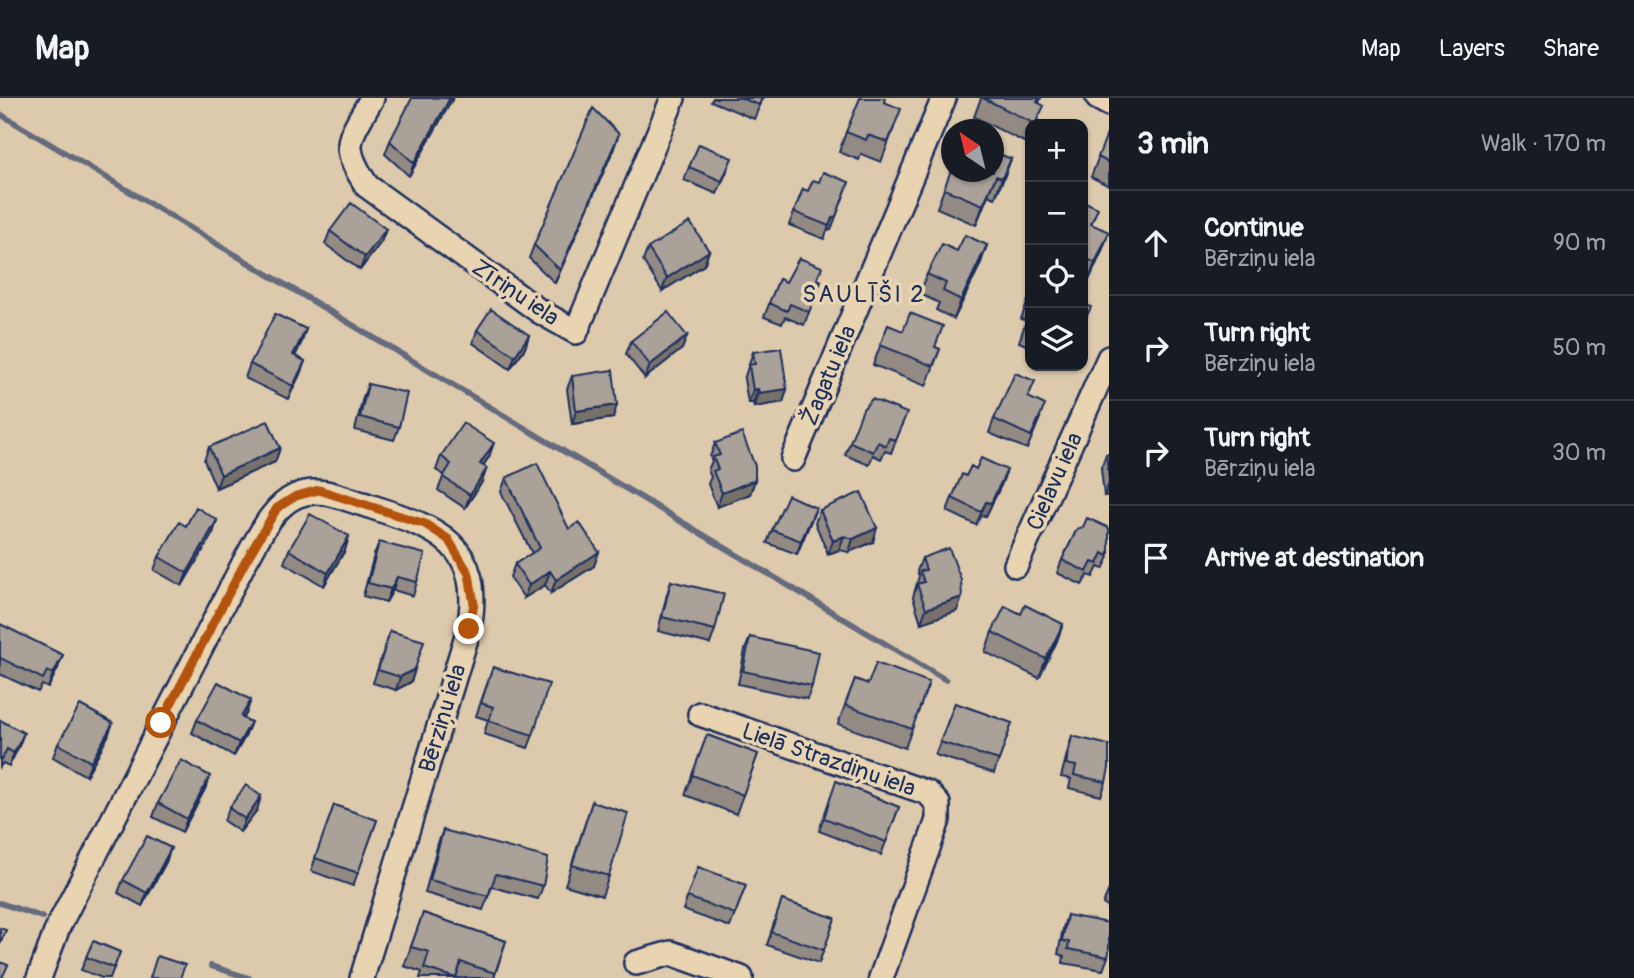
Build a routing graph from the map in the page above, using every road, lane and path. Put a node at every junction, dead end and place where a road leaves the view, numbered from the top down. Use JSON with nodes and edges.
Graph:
{"nodes":[{"id":1,"x":372,"y":98,"type":"edge"},
{"id":2,"x":673,"y":98,"type":"edge"},
{"id":3,"x":944,"y":98,"type":"edge"},
{"id":4,"x":1098,"y":98,"type":"edge"},
{"id":5,"x":1109,"y":104,"type":"edge"},
{"id":6,"x":1109,"y":358,"type":"edge"},
{"id":7,"x":793,"y":459,"type":"dead end"},
{"id":8,"x":1016,"y":565,"type":"dead end"},
{"id":9,"x":700,"y":714,"type":"dead end"},
{"id":10,"x":636,"y":963,"type":"dead end"},
{"id":11,"x":38,"y":978,"type":"edge"},
{"id":12,"x":362,"y":978,"type":"edge"},
{"id":13,"x":741,"y":978,"type":"edge"},
{"id":14,"x":881,"y":978,"type":"edge"}],
"edges":[{"from":1,"to":2,"type":"street","name":"Zīriņu iela"},
{"from":3,"to":7,"type":"street","name":"Žagatu iela"},
{"from":4,"to":5,"type":"street"},
{"from":6,"to":8,"type":"street","name":"Cielavu iela"},
{"from":9,"to":14,"type":"street","name":"Lielā Strazdiņu iela"},
{"from":10,"to":13,"type":"street"},
{"from":11,"to":12,"type":"street","name":"Bērziņu iela"}]}
